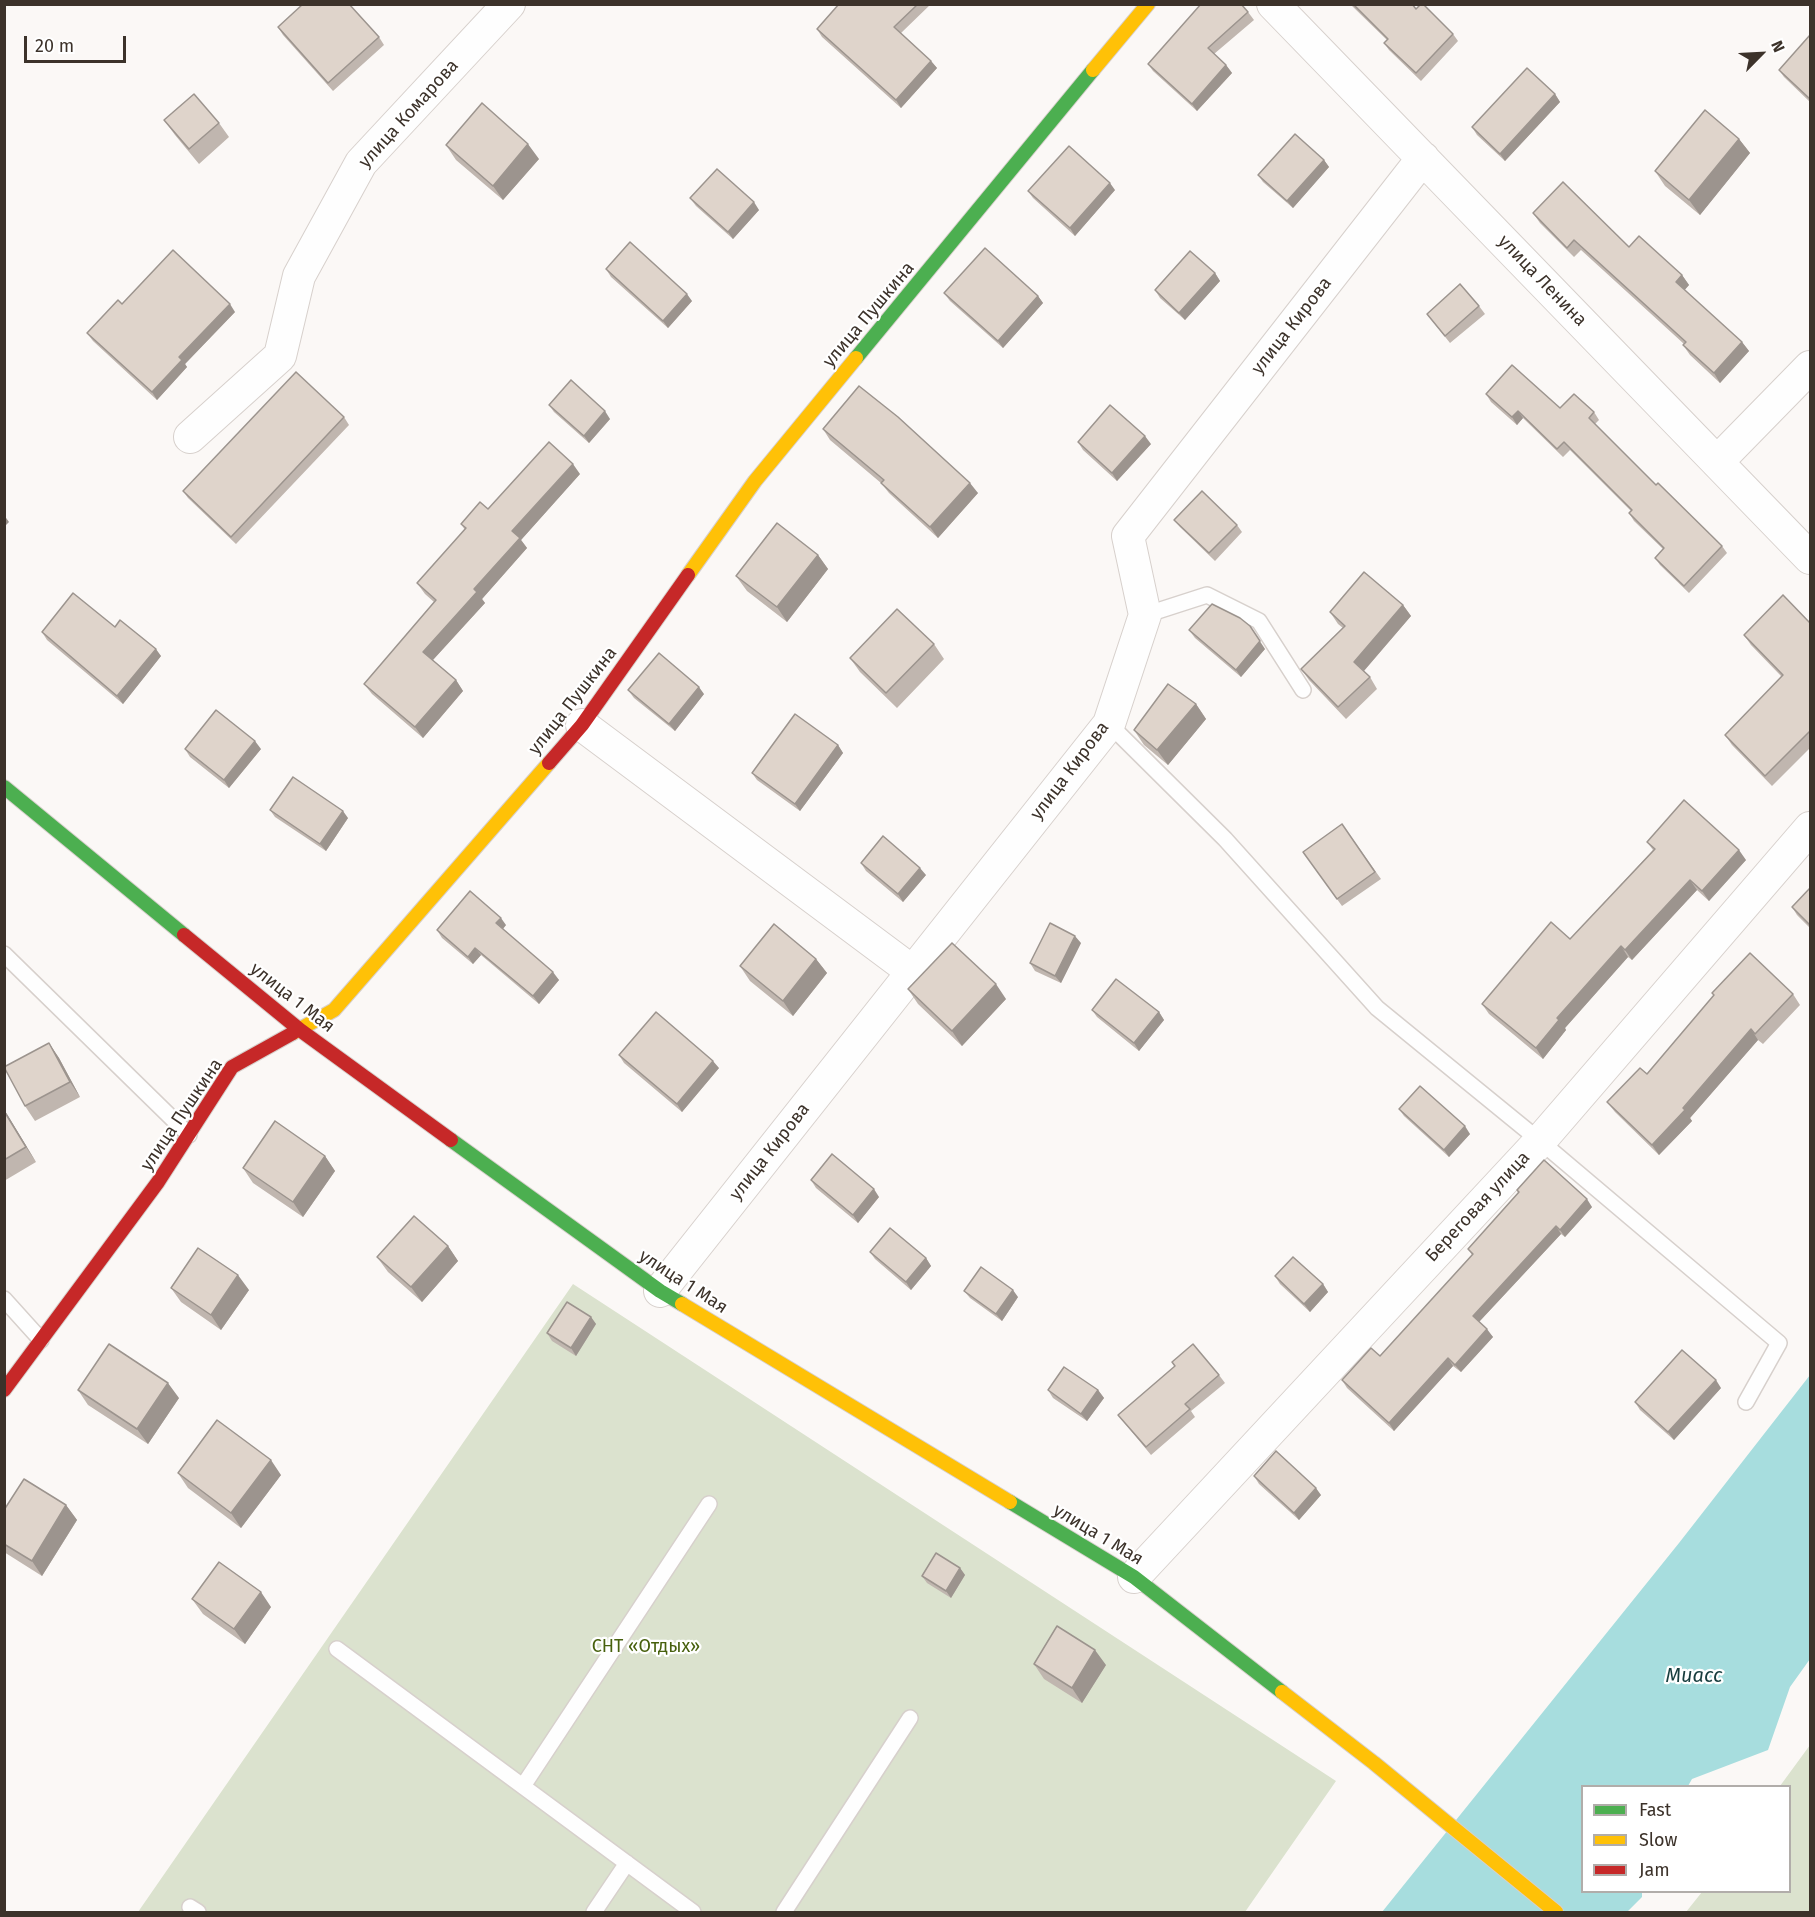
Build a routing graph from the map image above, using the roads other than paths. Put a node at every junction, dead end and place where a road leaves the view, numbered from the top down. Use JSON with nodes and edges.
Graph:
{"nodes":[{"id":1,"x":510,"y":4,"type":"edge"},
{"id":2,"x":1148,"y":4,"type":"edge"},
{"id":3,"x":1273,"y":4,"type":"edge"},
{"id":4,"x":1423,"y":158,"type":"junction"},
{"id":5,"x":1810,"y":367,"type":"edge"},
{"id":6,"x":190,"y":437,"type":"dead end"},
{"id":7,"x":1717,"y":462,"type":"junction"},
{"id":8,"x":1810,"y":558,"type":"edge"},
{"id":9,"x":1145,"y":615,"type":"junction"},
{"id":10,"x":1303,"y":690,"type":"dead end"},
{"id":11,"x":1109,"y":724,"type":"junction"},
{"id":12,"x":582,"y":725,"type":"junction"},
{"id":13,"x":4,"y":787,"type":"edge"},
{"id":14,"x":1810,"y":828,"type":"edge"},
{"id":15,"x":4,"y":954,"type":"edge"},
{"id":16,"x":913,"y":972,"type":"junction"},
{"id":17,"x":300,"y":1030,"type":"junction"},
{"id":18,"x":189,"y":1135,"type":"junction"},
{"id":19,"x":1539,"y":1141,"type":"junction"},
{"id":20,"x":660,"y":1291,"type":"junction"},
{"id":21,"x":4,"y":1299,"type":"edge"},
{"id":22,"x":41,"y":1340,"type":"junction"},
{"id":23,"x":4,"y":1390,"type":"edge"},
{"id":24,"x":1746,"y":1402,"type":"dead end"},
{"id":25,"x":709,"y":1504,"type":"dead end"},
{"id":26,"x":1134,"y":1577,"type":"junction"},
{"id":27,"x":337,"y":1648,"type":"dead end"},
{"id":28,"x":910,"y":1718,"type":"dead end"},
{"id":29,"x":523,"y":1786,"type":"junction"},
{"id":30,"x":627,"y":1863,"type":"junction"},
{"id":31,"x":594,"y":1912,"type":"edge"},
{"id":32,"x":693,"y":1912,"type":"edge"},
{"id":33,"x":784,"y":1912,"type":"edge"},
{"id":34,"x":1556,"y":1912,"type":"edge"}],
"edges":[{"from":1,"to":6,"type":"street","name":"улица Комарова"},
{"from":2,"to":12,"type":"main road","name":"улица Пушкина"},
{"from":3,"to":4,"type":"street","name":"улица Ленина"},
{"from":4,"to":7,"type":"street","name":"улица Ленина"},
{"from":4,"to":9,"type":"street","name":"улица Кирова"},
{"from":5,"to":7,"type":"street"},
{"from":7,"to":8,"type":"street","name":"улица Ленина"},
{"from":9,"to":10,"type":"lane"},
{"from":9,"to":11,"type":"street","name":"улица Кирова"},
{"from":11,"to":16,"type":"street","name":"улица Кирова"},
{"from":11,"to":19,"type":"lane"},
{"from":12,"to":16,"type":"street"},
{"from":12,"to":17,"type":"main road","name":"улица Пушкина"},
{"from":13,"to":17,"type":"main road","name":"улица 1 Мая"},
{"from":14,"to":19,"type":"street","name":"Береговая улица"},
{"from":15,"to":18,"type":"lane"},
{"from":16,"to":20,"type":"street","name":"улица Кирова"},
{"from":17,"to":18,"type":"main road","name":"улица Пушкина"},
{"from":17,"to":20,"type":"main road","name":"улица 1 Мая"},
{"from":18,"to":22,"type":"main road","name":"улица Пушкина"},
{"from":19,"to":24,"type":"lane"},
{"from":19,"to":26,"type":"street","name":"Береговая улица"},
{"from":20,"to":26,"type":"main road","name":"улица 1 Мая"},
{"from":21,"to":22,"type":"lane"},
{"from":22,"to":23,"type":"main road","name":"улица Пушкина"},
{"from":25,"to":29,"type":"lane"},
{"from":26,"to":34,"type":"main road","name":"улица 1 Мая"},
{"from":27,"to":29,"type":"lane"},
{"from":28,"to":33,"type":"lane"},
{"from":29,"to":30,"type":"lane"},
{"from":30,"to":31,"type":"lane"},
{"from":30,"to":32,"type":"lane"}]}
